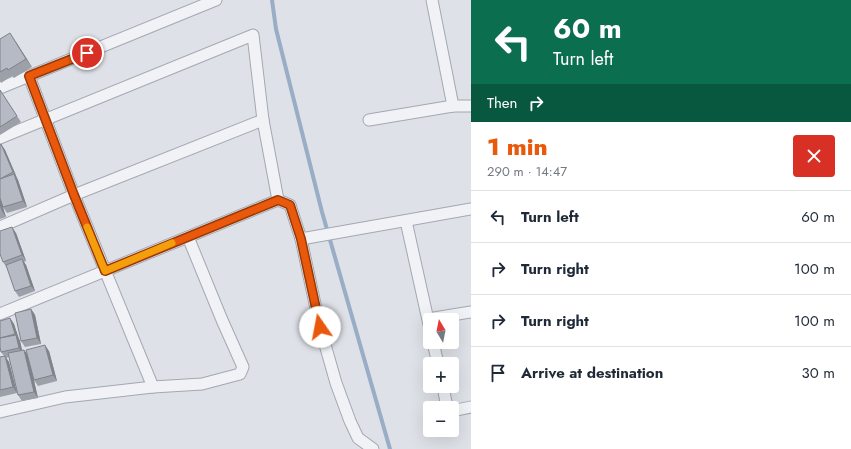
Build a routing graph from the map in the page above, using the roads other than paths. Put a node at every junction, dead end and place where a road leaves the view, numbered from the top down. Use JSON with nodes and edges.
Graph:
{"nodes":[{"id":1,"x":216,"y":0,"type":"edge"},
{"id":2,"x":432,"y":0,"type":"edge"},
{"id":3,"x":29,"y":76,"type":"junction"},
{"id":4,"x":0,"y":88,"type":"edge"},
{"id":5,"x":453,"y":106,"type":"junction"},
{"id":6,"x":471,"y":106,"type":"edge"},
{"id":7,"x":46,"y":118,"type":"junction"},
{"id":8,"x":263,"y":120,"type":"junction"},
{"id":9,"x":369,"y":120,"type":"dead end"},
{"id":10,"x":0,"y":138,"type":"edge"},
{"id":11,"x":74,"y":195,"type":"junction"},
{"id":12,"x":278,"y":200,"type":"junction"},
{"id":13,"x":471,"y":209,"type":"edge"},
{"id":14,"x":406,"y":220,"type":"junction"},
{"id":15,"x":0,"y":227,"type":"edge"},
{"id":16,"x":188,"y":237,"type":"junction"},
{"id":17,"x":301,"y":239,"type":"junction"},
{"id":18,"x":105,"y":271,"type":"junction"},
{"id":19,"x":471,"y":312,"type":"edge"},
{"id":20,"x":427,"y":313,"type":"edge"},
{"id":21,"x":0,"y":314,"type":"edge"},
{"id":22,"x":459,"y":315,"type":"edge"},
{"id":23,"x":153,"y":387,"type":"junction"},
{"id":24,"x":471,"y":407,"type":"edge"},
{"id":25,"x":459,"y":410,"type":"edge"},
{"id":26,"x":0,"y":412,"type":"edge"},
{"id":27,"x":373,"y":449,"type":"edge"}],
"edges":[{"from":1,"to":3,"type":"street"},
{"from":2,"to":5,"type":"street"},
{"from":3,"to":4,"type":"street"},
{"from":3,"to":7,"type":"street"},
{"from":5,"to":6,"type":"street"},
{"from":5,"to":9,"type":"street"},
{"from":7,"to":8,"type":"street"},
{"from":7,"to":10,"type":"street"},
{"from":7,"to":11,"type":"street"},
{"from":8,"to":11,"type":"street"},
{"from":8,"to":12,"type":"street"},
{"from":11,"to":15,"type":"street"},
{"from":11,"to":18,"type":"street"},
{"from":12,"to":16,"type":"street"},
{"from":12,"to":17,"type":"street"},
{"from":13,"to":14,"type":"street"},
{"from":14,"to":17,"type":"street"},
{"from":14,"to":20,"type":"street"},
{"from":16,"to":18,"type":"street"},
{"from":16,"to":23,"type":"street"},
{"from":17,"to":27,"type":"street"},
{"from":18,"to":21,"type":"street"},
{"from":18,"to":23,"type":"street"},
{"from":19,"to":22,"type":"street"},
{"from":23,"to":26,"type":"street"},
{"from":24,"to":25,"type":"street"}]}
